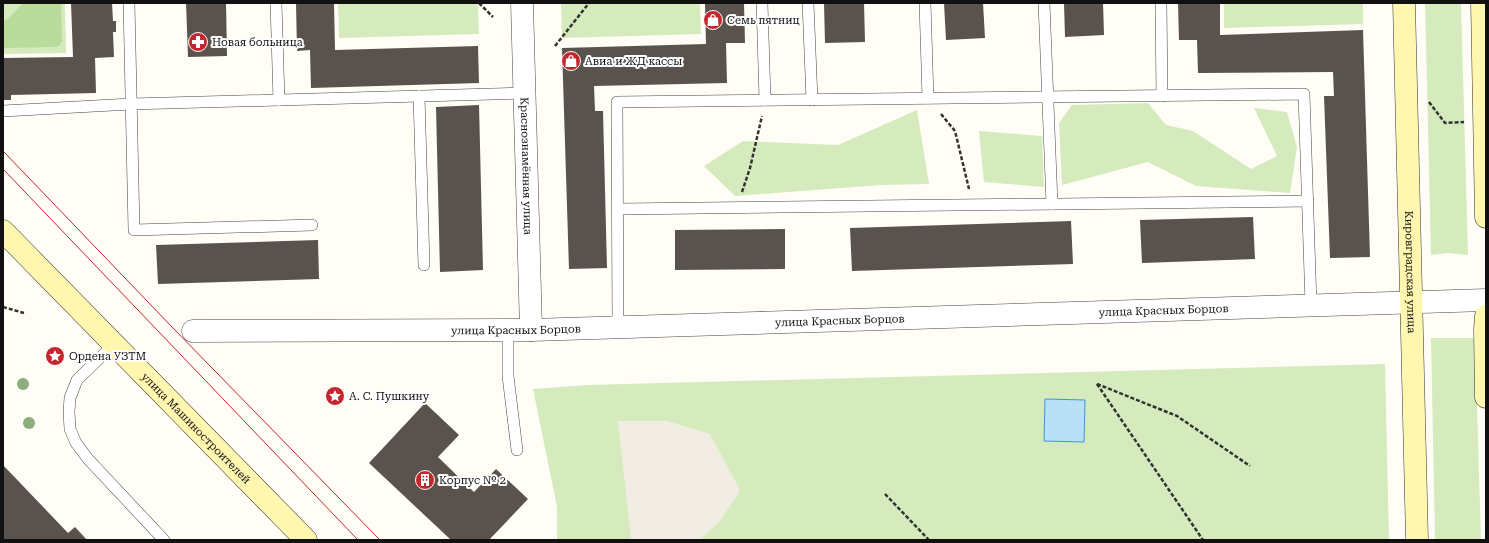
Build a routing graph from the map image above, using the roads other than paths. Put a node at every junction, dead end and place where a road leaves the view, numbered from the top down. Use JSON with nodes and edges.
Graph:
{"nodes":[{"id":1,"x":129,"y":3,"type":"edge"},
{"id":2,"x":276,"y":3,"type":"edge"},
{"id":3,"x":522,"y":3,"type":"edge"},
{"id":4,"x":762,"y":3,"type":"edge"},
{"id":5,"x":808,"y":3,"type":"edge"},
{"id":6,"x":926,"y":3,"type":"edge"},
{"id":7,"x":1044,"y":3,"type":"edge"},
{"id":8,"x":1160,"y":3,"type":"edge"},
{"id":9,"x":1404,"y":3,"type":"edge"},
{"id":10,"x":1482,"y":3,"type":"edge"},
{"id":11,"x":524,"y":93,"type":"junction"},
{"id":12,"x":419,"y":96,"type":"junction"},
{"id":13,"x":1162,"y":96,"type":"junction"},
{"id":14,"x":1047,"y":97,"type":"junction"},
{"id":15,"x":928,"y":98,"type":"junction"},
{"id":16,"x":279,"y":100,"type":"junction"},
{"id":17,"x":765,"y":100,"type":"junction"},
{"id":18,"x":812,"y":100,"type":"junction"},
{"id":19,"x":131,"y":104,"type":"junction"},
{"id":20,"x":3,"y":111,"type":"edge"},
{"id":21,"x":1308,"y":201,"type":"junction"},
{"id":22,"x":1052,"y":204,"type":"junction"},
{"id":23,"x":619,"y":209,"type":"junction"},
{"id":24,"x":1486,"y":217,"type":"edge"},
{"id":25,"x":312,"y":226,"type":"dead end"},
{"id":26,"x":3,"y":231,"type":"edge"},
{"id":27,"x":424,"y":265,"type":"dead end"},
{"id":28,"x":1486,"y":300,"type":"edge"},
{"id":29,"x":1411,"y":302,"type":"junction"},
{"id":30,"x":1311,"y":305,"type":"junction"},
{"id":31,"x":1486,"y":316,"type":"edge"},
{"id":32,"x":618,"y":327,"type":"junction"},
{"id":33,"x":508,"y":330,"type":"junction"},
{"id":34,"x":531,"y":330,"type":"junction"},
{"id":35,"x":193,"y":331,"type":"dead end"},
{"id":36,"x":114,"y":344,"type":"junction"},
{"id":37,"x":1486,"y":398,"type":"edge"},
{"id":38,"x":517,"y":450,"type":"dead end"},
{"id":39,"x":164,"y":540,"type":"edge"},
{"id":40,"x":306,"y":540,"type":"edge"},
{"id":41,"x":1417,"y":540,"type":"edge"}],
"edges":[{"from":1,"to":19,"type":"lane"},
{"from":2,"to":16,"type":"lane"},
{"from":3,"to":11,"type":"street","name":"Краснознамённая улица"},
{"from":4,"to":17,"type":"lane"},
{"from":5,"to":18,"type":"lane"},
{"from":6,"to":15,"type":"lane"},
{"from":7,"to":14,"type":"lane"},
{"from":8,"to":13,"type":"lane"},
{"from":9,"to":29,"type":"main road","name":"Кировградская улица"},
{"from":10,"to":24,"type":"main road"},
{"from":11,"to":12,"type":"lane"},
{"from":11,"to":34,"type":"street","name":"Краснознамённая улица"},
{"from":12,"to":16,"type":"lane"},
{"from":12,"to":27,"type":"lane"},
{"from":13,"to":14,"type":"lane"},
{"from":13,"to":21,"type":"lane"},
{"from":14,"to":15,"type":"lane"},
{"from":14,"to":22,"type":"lane"},
{"from":15,"to":18,"type":"lane"},
{"from":16,"to":19,"type":"lane"},
{"from":17,"to":18,"type":"lane"},
{"from":17,"to":23,"type":"lane"},
{"from":19,"to":20,"type":"lane"},
{"from":19,"to":25,"type":"lane"},
{"from":21,"to":22,"type":"lane"},
{"from":21,"to":30,"type":"lane"},
{"from":22,"to":23,"type":"lane"},
{"from":23,"to":32,"type":"lane"},
{"from":26,"to":36,"type":"main road","name":"улица Машиностроителей"},
{"from":28,"to":29,"type":"street","name":"улица Красных Борцов"},
{"from":29,"to":30,"type":"street","name":"улица Красных Борцов"},
{"from":29,"to":41,"type":"main road","name":"Кировградская улица"},
{"from":30,"to":32,"type":"street","name":"улица Красных Борцов"},
{"from":31,"to":37,"type":"main road"},
{"from":32,"to":34,"type":"street","name":"улица Красных Борцов"},
{"from":33,"to":34,"type":"street","name":"улица Красных Борцов"},
{"from":33,"to":35,"type":"street","name":"улица Красных Борцов"},
{"from":33,"to":38,"type":"lane"},
{"from":36,"to":39,"type":"lane"},
{"from":36,"to":40,"type":"main road","name":"улица Машиностроителей"}]}
